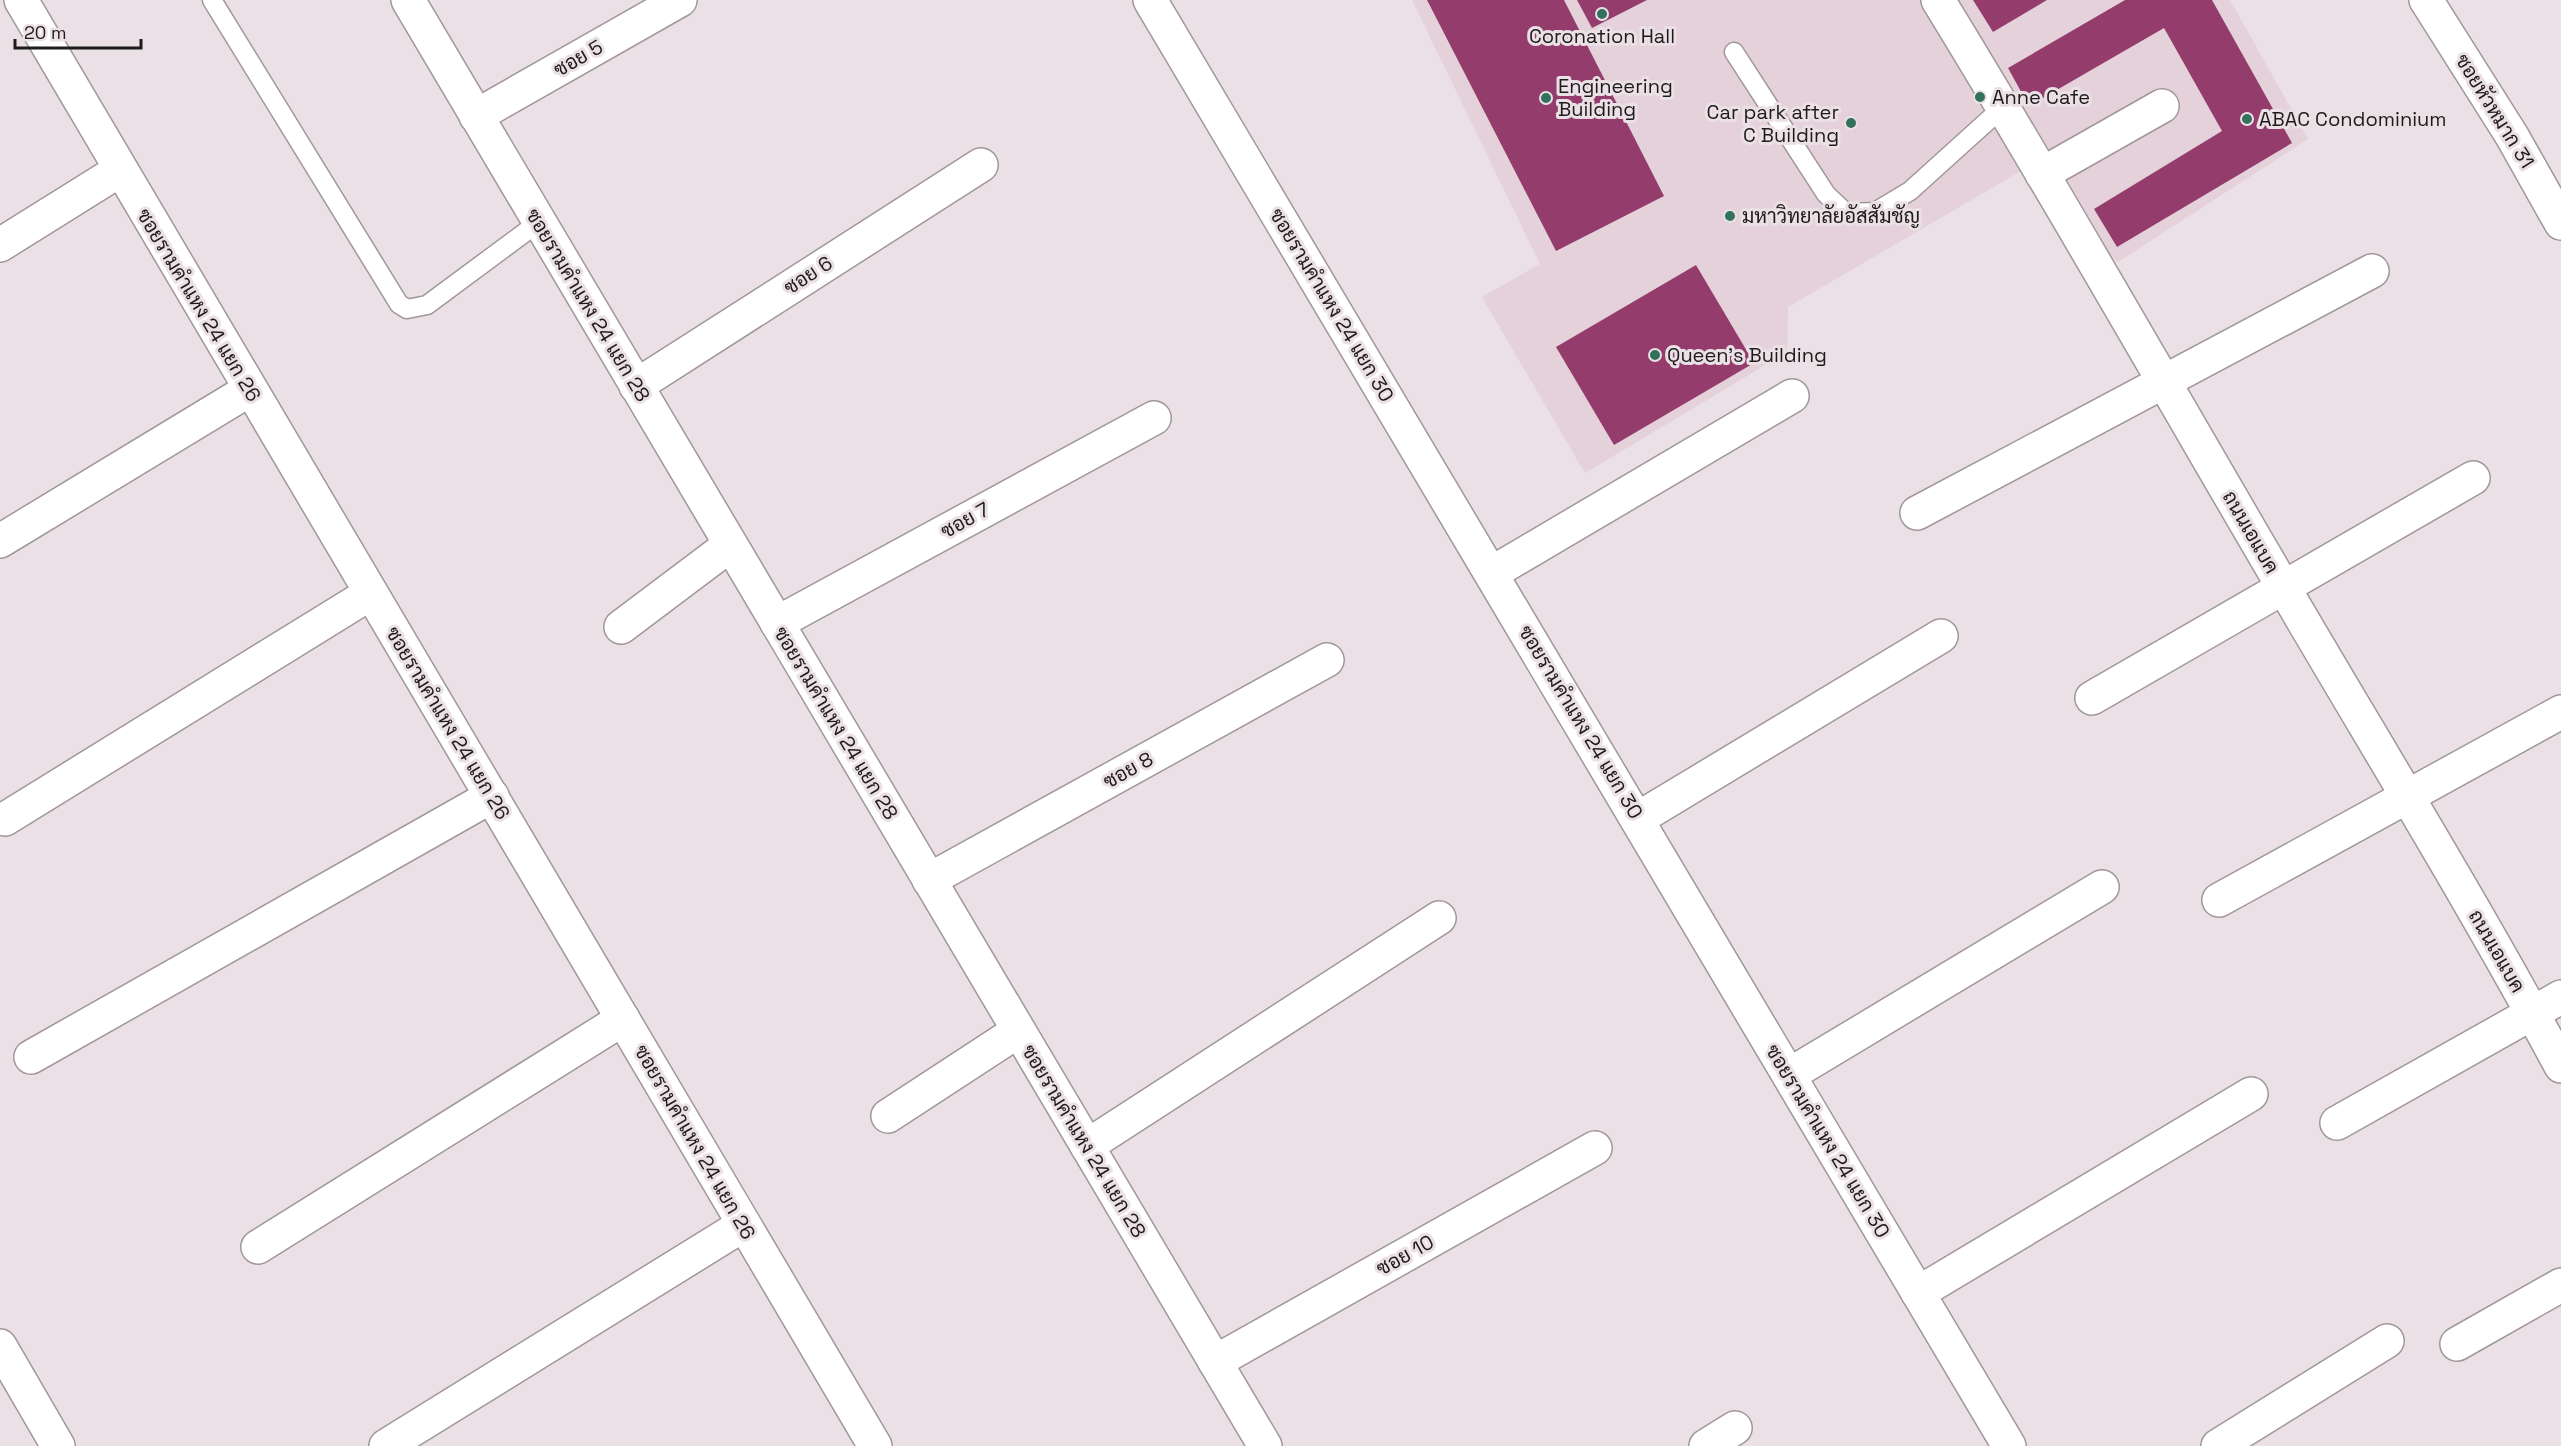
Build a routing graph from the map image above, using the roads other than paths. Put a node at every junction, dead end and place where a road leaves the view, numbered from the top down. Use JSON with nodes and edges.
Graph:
{"nodes":[{"id":1,"x":21,"y":0,"type":"edge"},
{"id":2,"x":212,"y":0,"type":"edge"},
{"id":3,"x":408,"y":0,"type":"edge"},
{"id":4,"x":680,"y":0,"type":"edge"},
{"id":5,"x":1150,"y":0,"type":"edge"},
{"id":6,"x":1938,"y":0,"type":"edge"},
{"id":7,"x":2426,"y":0,"type":"edge"},
{"id":8,"x":1734,"y":52,"type":"dead end"},
{"id":9,"x":2162,"y":106,"type":"dead end"},
{"id":10,"x":2003,"y":107,"type":"junction"},
{"id":11,"x":476,"y":116,"type":"junction"},
{"id":12,"x":981,"y":165,"type":"dead end"},
{"id":13,"x":120,"y":170,"type":"junction"},
{"id":14,"x":2042,"y":174,"type":"junction"},
{"id":15,"x":539,"y":222,"type":"junction"},
{"id":16,"x":2561,"y":223,"type":"edge"},
{"id":17,"x":0,"y":245,"type":"edge"},
{"id":18,"x":2372,"y":271,"type":"dead end"},
{"id":19,"x":2164,"y":383,"type":"junction"},
{"id":20,"x":636,"y":386,"type":"junction"},
{"id":21,"x":249,"y":390,"type":"junction"},
{"id":22,"x":1792,"y":396,"type":"dead end"},
{"id":23,"x":1154,"y":417,"type":"dead end"},
{"id":24,"x":2473,"y":478,"type":"dead end"},
{"id":25,"x":1917,"y":513,"type":"dead end"},
{"id":26,"x":0,"y":541,"type":"edge"},
{"id":27,"x":730,"y":545,"type":"junction"},
{"id":28,"x":1492,"y":573,"type":"junction"},
{"id":29,"x":2283,"y":587,"type":"junction"},
{"id":30,"x":371,"y":593,"type":"junction"},
{"id":31,"x":777,"y":623,"type":"junction"},
{"id":32,"x":621,"y":627,"type":"dead end"},
{"id":33,"x":1941,"y":636,"type":"dead end"},
{"id":34,"x":1327,"y":660,"type":"dead end"},
{"id":35,"x":2092,"y":698,"type":"dead end"},
{"id":36,"x":2561,"y":712,"type":"edge"},
{"id":37,"x":2408,"y":795,"type":"junction"},
{"id":38,"x":492,"y":796,"type":"junction"},
{"id":39,"x":1639,"y":818,"type":"junction"},
{"id":40,"x":5,"y":819,"type":"dead end"},
{"id":41,"x":929,"y":880,"type":"junction"},
{"id":42,"x":2103,"y":887,"type":"dead end"},
{"id":43,"x":2219,"y":900,"type":"dead end"},
{"id":44,"x":1439,"y":918,"type":"dead end"},
{"id":45,"x":2561,"y":997,"type":"edge"},
{"id":46,"x":2532,"y":1012,"type":"junction"},
{"id":47,"x":623,"y":1019,"type":"junction"},
{"id":48,"x":1018,"y":1031,"type":"junction"},
{"id":49,"x":31,"y":1057,"type":"dead end"},
{"id":50,"x":2561,"y":1066,"type":"edge"},
{"id":51,"x":1789,"y":1075,"type":"junction"},
{"id":52,"x":2251,"y":1094,"type":"dead end"},
{"id":53,"x":888,"y":1116,"type":"dead end"},
{"id":54,"x":2337,"y":1124,"type":"dead end"},
{"id":55,"x":1087,"y":1146,"type":"junction"},
{"id":56,"x":1595,"y":1148,"type":"dead end"},
{"id":57,"x":743,"y":1225,"type":"junction"},
{"id":58,"x":258,"y":1247,"type":"dead end"},
{"id":59,"x":2561,"y":1285,"type":"edge"},
{"id":60,"x":1918,"y":1293,"type":"junction"},
{"id":61,"x":2387,"y":1341,"type":"dead end"},
{"id":62,"x":2457,"y":1344,"type":"dead end"},
{"id":63,"x":0,"y":1346,"type":"edge"},
{"id":64,"x":1215,"y":1362,"type":"junction"},
{"id":65,"x":1735,"y":1428,"type":"dead end"},
{"id":66,"x":868,"y":1444,"type":"edge"},
{"id":67,"x":58,"y":1446,"type":"edge"},
{"id":68,"x":386,"y":1446,"type":"edge"},
{"id":69,"x":1265,"y":1446,"type":"edge"},
{"id":70,"x":1706,"y":1446,"type":"edge"},
{"id":71,"x":2009,"y":1446,"type":"edge"},
{"id":72,"x":2218,"y":1446,"type":"edge"}],
"edges":[{"from":1,"to":13,"type":"street","name":"ซอยรามคำแหง 24 แยก 26"},
{"from":2,"to":15,"type":"lane"},
{"from":3,"to":11,"type":"street","name":"ซอยรามคำแหง 24 แยก 28"},
{"from":4,"to":11,"type":"street","name":"ซอย 5"},
{"from":5,"to":28,"type":"street","name":"ซอยรามคำแหง 24 แยก 30"},
{"from":6,"to":10,"type":"street","name":"ถนนเอแบค"},
{"from":7,"to":16,"type":"street","name":"ซอยหัวหมาก 31"},
{"from":8,"to":10,"type":"lane"},
{"from":9,"to":14,"type":"street"},
{"from":10,"to":14,"type":"street","name":"ถนนเอแบค"},
{"from":11,"to":15,"type":"street","name":"ซอยรามคำแหง 24 แยก 28"},
{"from":12,"to":20,"type":"street","name":"ซอย 6"},
{"from":13,"to":17,"type":"street"},
{"from":13,"to":21,"type":"street","name":"ซอยรามคำแหง 24 แยก 26"},
{"from":14,"to":19,"type":"street","name":"ถนนเอแบค"},
{"from":15,"to":20,"type":"street","name":"ซอยรามคำแหง 24 แยก 28"},
{"from":18,"to":19,"type":"street"},
{"from":19,"to":25,"type":"street"},
{"from":19,"to":29,"type":"street","name":"ถนนเอแบค"},
{"from":20,"to":27,"type":"street","name":"ซอยรามคำแหง 24 แยก 28"},
{"from":21,"to":26,"type":"street"},
{"from":21,"to":30,"type":"street","name":"ซอยรามคำแหง 24 แยก 26"},
{"from":22,"to":28,"type":"street"},
{"from":23,"to":31,"type":"street","name":"ซอย 7"},
{"from":24,"to":29,"type":"street"},
{"from":27,"to":31,"type":"street","name":"ซอยรามคำแหง 24 แยก 28"},
{"from":27,"to":32,"type":"street"},
{"from":28,"to":39,"type":"street","name":"ซอยรามคำแหง 24 แยก 30"},
{"from":29,"to":35,"type":"street"},
{"from":29,"to":37,"type":"street","name":"ถนนเอแบค"},
{"from":30,"to":38,"type":"street","name":"ซอยรามคำแหง 24 แยก 26"},
{"from":30,"to":40,"type":"street"},
{"from":31,"to":41,"type":"street","name":"ซอยรามคำแหง 24 แยก 28"},
{"from":33,"to":39,"type":"street"},
{"from":34,"to":41,"type":"street","name":"ซอย 8"},
{"from":36,"to":37,"type":"street"},
{"from":37,"to":43,"type":"street"},
{"from":37,"to":46,"type":"street","name":"ถนนเอแบค"},
{"from":38,"to":47,"type":"street","name":"ซอยรามคำแหง 24 แยก 26"},
{"from":38,"to":49,"type":"street"},
{"from":39,"to":51,"type":"street","name":"ซอยรามคำแหง 24 แยก 30"},
{"from":41,"to":48,"type":"street","name":"ซอยรามคำแหง 24 แยก 28"},
{"from":42,"to":51,"type":"street"},
{"from":44,"to":55,"type":"street"},
{"from":45,"to":46,"type":"street"},
{"from":46,"to":50,"type":"street","name":"ถนนเอแบค"},
{"from":46,"to":54,"type":"street"},
{"from":47,"to":57,"type":"street","name":"ซอยรามคำแหง 24 แยก 26"},
{"from":47,"to":58,"type":"street"},
{"from":48,"to":53,"type":"street"},
{"from":48,"to":55,"type":"street","name":"ซอยรามคำแหง 24 แยก 28"},
{"from":51,"to":60,"type":"street","name":"ซอยรามคำแหง 24 แยก 30"},
{"from":52,"to":60,"type":"street"},
{"from":55,"to":64,"type":"street","name":"ซอยรามคำแหง 24 แยก 28"},
{"from":56,"to":64,"type":"street","name":"ซอย 10"},
{"from":57,"to":66,"type":"street","name":"ซอยรามคำแหง 24 แยก 26"},
{"from":57,"to":68,"type":"street"},
{"from":59,"to":62,"type":"street"},
{"from":60,"to":71,"type":"street","name":"ซอยรามคำแหง 24 แยก 30"},
{"from":61,"to":72,"type":"street"},
{"from":63,"to":67,"type":"street"},
{"from":64,"to":69,"type":"street","name":"ซอยรามคำแหง 24 แยก 28"},
{"from":65,"to":70,"type":"street"}]}
